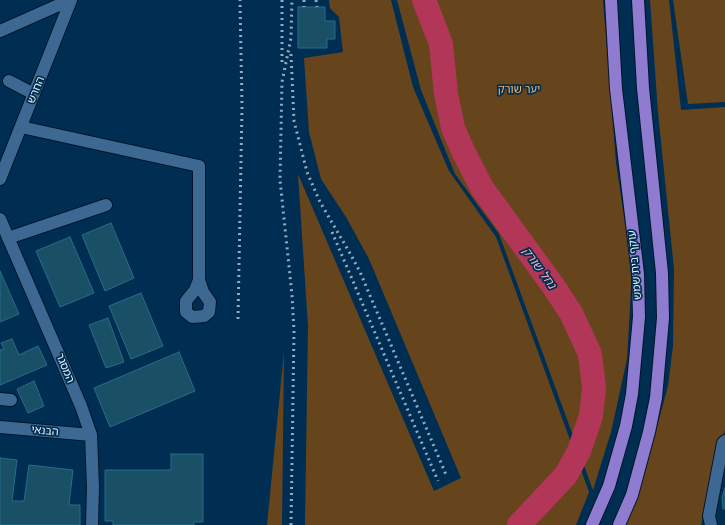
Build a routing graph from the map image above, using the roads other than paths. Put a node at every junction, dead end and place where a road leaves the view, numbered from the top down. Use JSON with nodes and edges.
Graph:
{"nodes":[{"id":1,"x":71,"y":0,"type":"edge"},
{"id":2,"x":611,"y":0,"type":"edge"},
{"id":3,"x":638,"y":0,"type":"edge"},
{"id":4,"x":0,"y":30,"type":"edge"},
{"id":5,"x":9,"y":81,"type":"dead end"},
{"id":6,"x":34,"y":94,"type":"junction"},
{"id":7,"x":21,"y":127,"type":"junction"},
{"id":8,"x":0,"y":179,"type":"edge"},
{"id":9,"x":106,"y":205,"type":"dead end"},
{"id":10,"x":0,"y":219,"type":"edge"},
{"id":11,"x":8,"y":238,"type":"junction"},
{"id":12,"x":199,"y":280,"type":"dead end"},
{"id":13,"x":0,"y":427,"type":"edge"},
{"id":14,"x":91,"y":435,"type":"junction"},
{"id":15,"x":725,"y":441,"type":"edge"},
{"id":16,"x":92,"y":525,"type":"edge"},
{"id":17,"x":592,"y":525,"type":"edge"},
{"id":18,"x":619,"y":525,"type":"edge"},
{"id":19,"x":711,"y":525,"type":"edge"}],
"edges":[{"from":1,"to":4,"type":"street","name":"החרש"},
{"from":1,"to":6,"type":"street","name":"החרש"},
{"from":2,"to":17,"type":"main road","name":"עוקף בית שמש"},
{"from":3,"to":18,"type":"main road"},
{"from":5,"to":6,"type":"street"},
{"from":6,"to":7,"type":"street","name":"החרש"},
{"from":7,"to":8,"type":"street","name":"החרש"},
{"from":7,"to":12,"type":"street"},
{"from":9,"to":11,"type":"street"},
{"from":10,"to":11,"type":"street","name":"המסגר"},
{"from":11,"to":14,"type":"street","name":"המסגר"},
{"from":13,"to":14,"type":"street","name":"הבנאי"},
{"from":14,"to":16,"type":"street","name":"המסגר"},
{"from":15,"to":19,"type":"street"}]}
